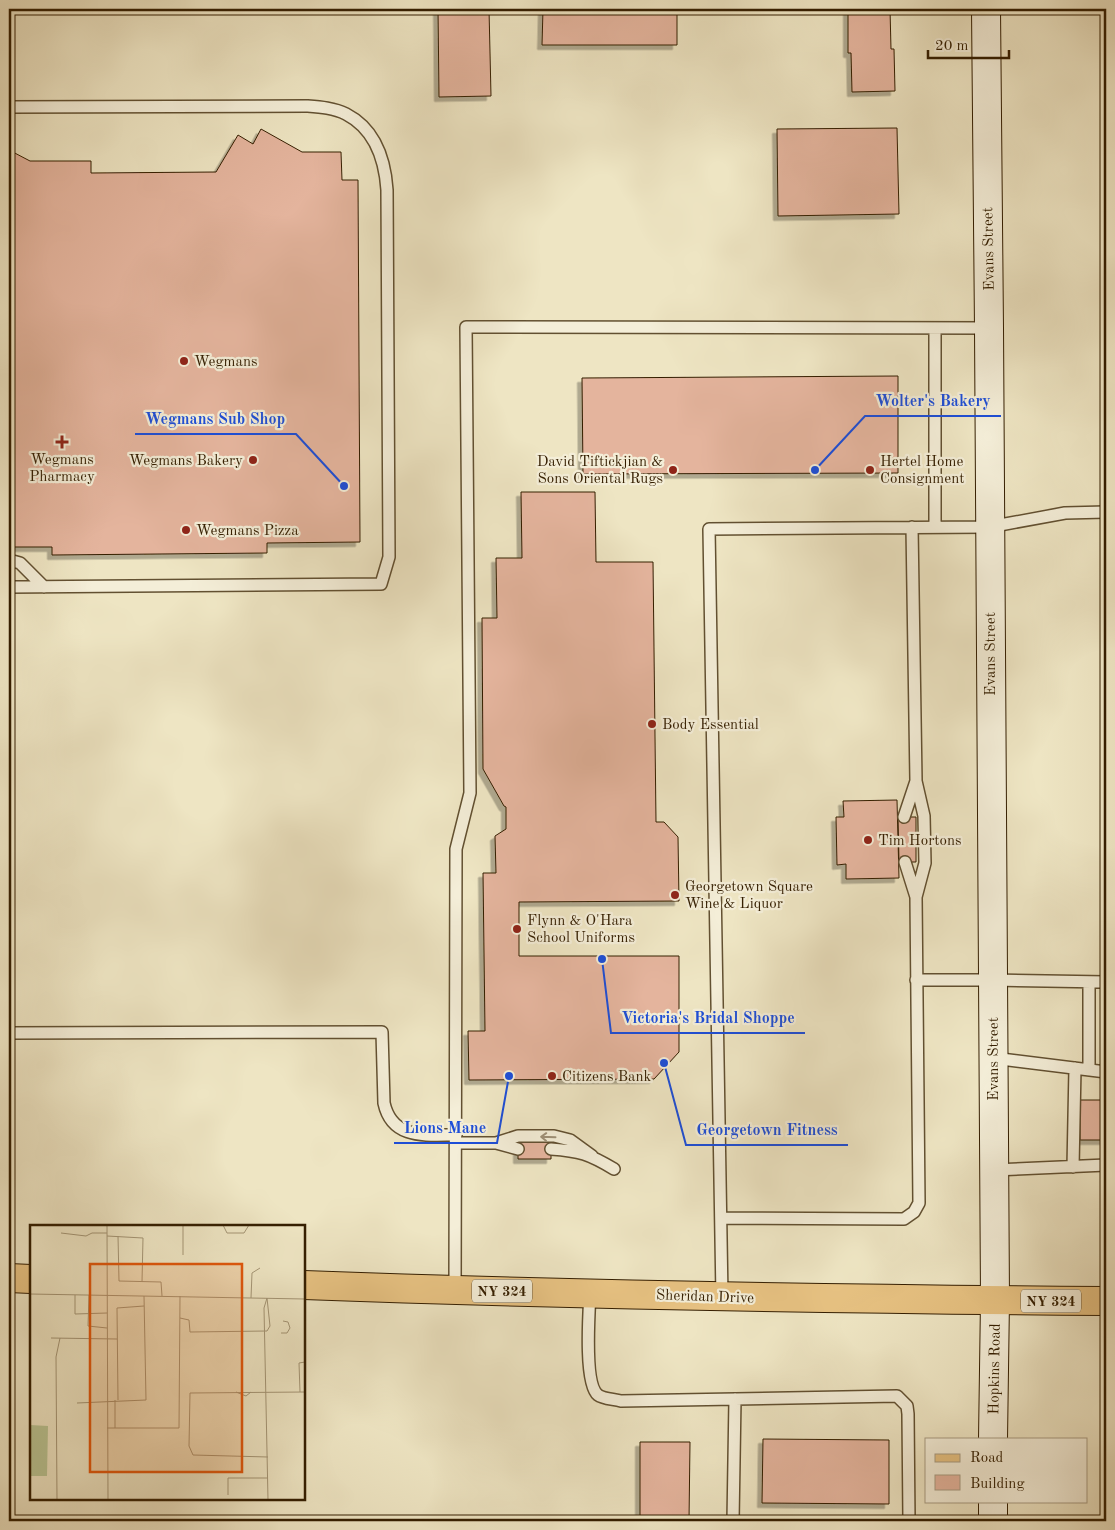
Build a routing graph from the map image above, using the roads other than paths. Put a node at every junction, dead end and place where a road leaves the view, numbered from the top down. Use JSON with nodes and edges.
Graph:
{"nodes":[{"id":1,"x":986,"y":9,"type":"edge"},
{"id":2,"x":9,"y":107,"type":"edge"},
{"id":3,"x":935,"y":328,"type":"junction"},
{"id":4,"x":989,"y":328,"type":"junction"},
{"id":5,"x":1106,"y":512,"type":"edge"},
{"id":6,"x":912,"y":527,"type":"junction"},
{"id":7,"x":935,"y":527,"type":"junction"},
{"id":8,"x":989,"y":527,"type":"junction"},
{"id":9,"x":9,"y":560,"type":"edge"},
{"id":10,"x":9,"y":587,"type":"edge"},
{"id":11,"x":44,"y":587,"type":"junction"},
{"id":12,"x":916,"y":780,"type":"junction"},
{"id":13,"x":904,"y":817,"type":"dead end"},
{"id":14,"x":905,"y":862,"type":"dead end"},
{"id":15,"x":916,"y":897,"type":"junction"},
{"id":16,"x":916,"y":980,"type":"junction"},
{"id":17,"x":993,"y":980,"type":"junction"},
{"id":18,"x":1089,"y":982,"type":"junction"},
{"id":19,"x":1106,"y":982,"type":"edge"},
{"id":20,"x":9,"y":1034,"type":"edge"},
{"id":21,"x":993,"y":1058,"type":"junction"},
{"id":22,"x":1075,"y":1068,"type":"junction"},
{"id":23,"x":1089,"y":1070,"type":"junction"},
{"id":24,"x":1106,"y":1072,"type":"edge"},
{"id":25,"x":456,"y":1139,"type":"junction"},
{"id":26,"x":496,"y":1143,"type":"junction"},
{"id":27,"x":518,"y":1149,"type":"dead end"},
{"id":28,"x":550,"y":1149,"type":"dead end"},
{"id":29,"x":592,"y":1156,"type":"junction"},
{"id":30,"x":1106,"y":1165,"type":"edge"},
{"id":31,"x":1073,"y":1167,"type":"junction"},
{"id":32,"x":614,"y":1169,"type":"dead end"},
{"id":33,"x":994,"y":1170,"type":"junction"},
{"id":34,"x":721,"y":1218,"type":"junction"},
{"id":35,"x":9,"y":1278,"type":"edge"},
{"id":36,"x":30,"y":1279,"type":"edge"},
{"id":37,"x":305,"y":1286,"type":"edge"},
{"id":38,"x":455,"y":1291,"type":"junction"},
{"id":39,"x":590,"y":1292,"type":"junction"},
{"id":40,"x":722,"y":1297,"type":"junction"},
{"id":41,"x":995,"y":1300,"type":"junction"},
{"id":42,"x":1106,"y":1301,"type":"edge"},
{"id":43,"x":735,"y":1399,"type":"junction"},
{"id":44,"x":993,"y":1438,"type":"edge"},
{"id":45,"x":993,"y":1502,"type":"edge"},
{"id":46,"x":733,"y":1521,"type":"edge"},
{"id":47,"x":909,"y":1521,"type":"edge"},
{"id":48,"x":993,"y":1521,"type":"edge"}],
"edges":[{"from":1,"to":4,"type":"street","name":"Evans Street"},
{"from":2,"to":11,"type":"lane"},
{"from":3,"to":4,"type":"lane"},
{"from":3,"to":7,"type":"lane"},
{"from":3,"to":25,"type":"lane"},
{"from":4,"to":8,"type":"street","name":"Evans Street"},
{"from":5,"to":8,"type":"lane"},
{"from":6,"to":7,"type":"lane"},
{"from":6,"to":12,"type":"lane"},
{"from":6,"to":34,"type":"lane"},
{"from":7,"to":8,"type":"lane"},
{"from":8,"to":17,"type":"street","name":"Evans Street"},
{"from":9,"to":11,"type":"lane"},
{"from":10,"to":11,"type":"lane"},
{"from":12,"to":13,"type":"lane"},
{"from":12,"to":15,"type":"lane"},
{"from":14,"to":15,"type":"lane"},
{"from":15,"to":16,"type":"lane"},
{"from":16,"to":17,"type":"lane"},
{"from":16,"to":34,"type":"lane"},
{"from":17,"to":18,"type":"lane"},
{"from":17,"to":21,"type":"street","name":"Evans Street"},
{"from":18,"to":19,"type":"lane"},
{"from":18,"to":23,"type":"lane"},
{"from":20,"to":25,"type":"lane"},
{"from":21,"to":22,"type":"lane"},
{"from":21,"to":33,"type":"street","name":"Evans Street"},
{"from":22,"to":23,"type":"lane"},
{"from":22,"to":31,"type":"lane"},
{"from":23,"to":24,"type":"lane"},
{"from":25,"to":26,"type":"lane"},
{"from":25,"to":38,"type":"lane"},
{"from":26,"to":27,"type":"lane"},
{"from":29,"to":26,"type":"lane","one_way":true},
{"from":28,"to":29,"type":"lane"},
{"from":29,"to":32,"type":"lane"},
{"from":30,"to":31,"type":"lane"},
{"from":31,"to":33,"type":"lane"},
{"from":33,"to":41,"type":"street","name":"Evans Street"},
{"from":34,"to":40,"type":"lane"},
{"from":35,"to":36,"type":"main road"},
{"from":37,"to":38,"type":"main road","name":"Sheridan Drive","number":"NY 324"},
{"from":38,"to":39,"type":"main road","name":"Sheridan Drive","number":"NY 324"},
{"from":39,"to":40,"type":"main road","name":"Sheridan Drive","number":"NY 324"},
{"from":39,"to":43,"type":"lane"},
{"from":40,"to":41,"type":"main road","name":"Sheridan Drive","number":"NY 324"},
{"from":41,"to":42,"type":"main road","name":"Sheridan Drive","number":"NY 324"},
{"from":41,"to":44,"type":"street","name":"Hopkins Road"},
{"from":43,"to":46,"type":"lane"},
{"from":43,"to":47,"type":"lane"},
{"from":45,"to":48,"type":"street"}]}
